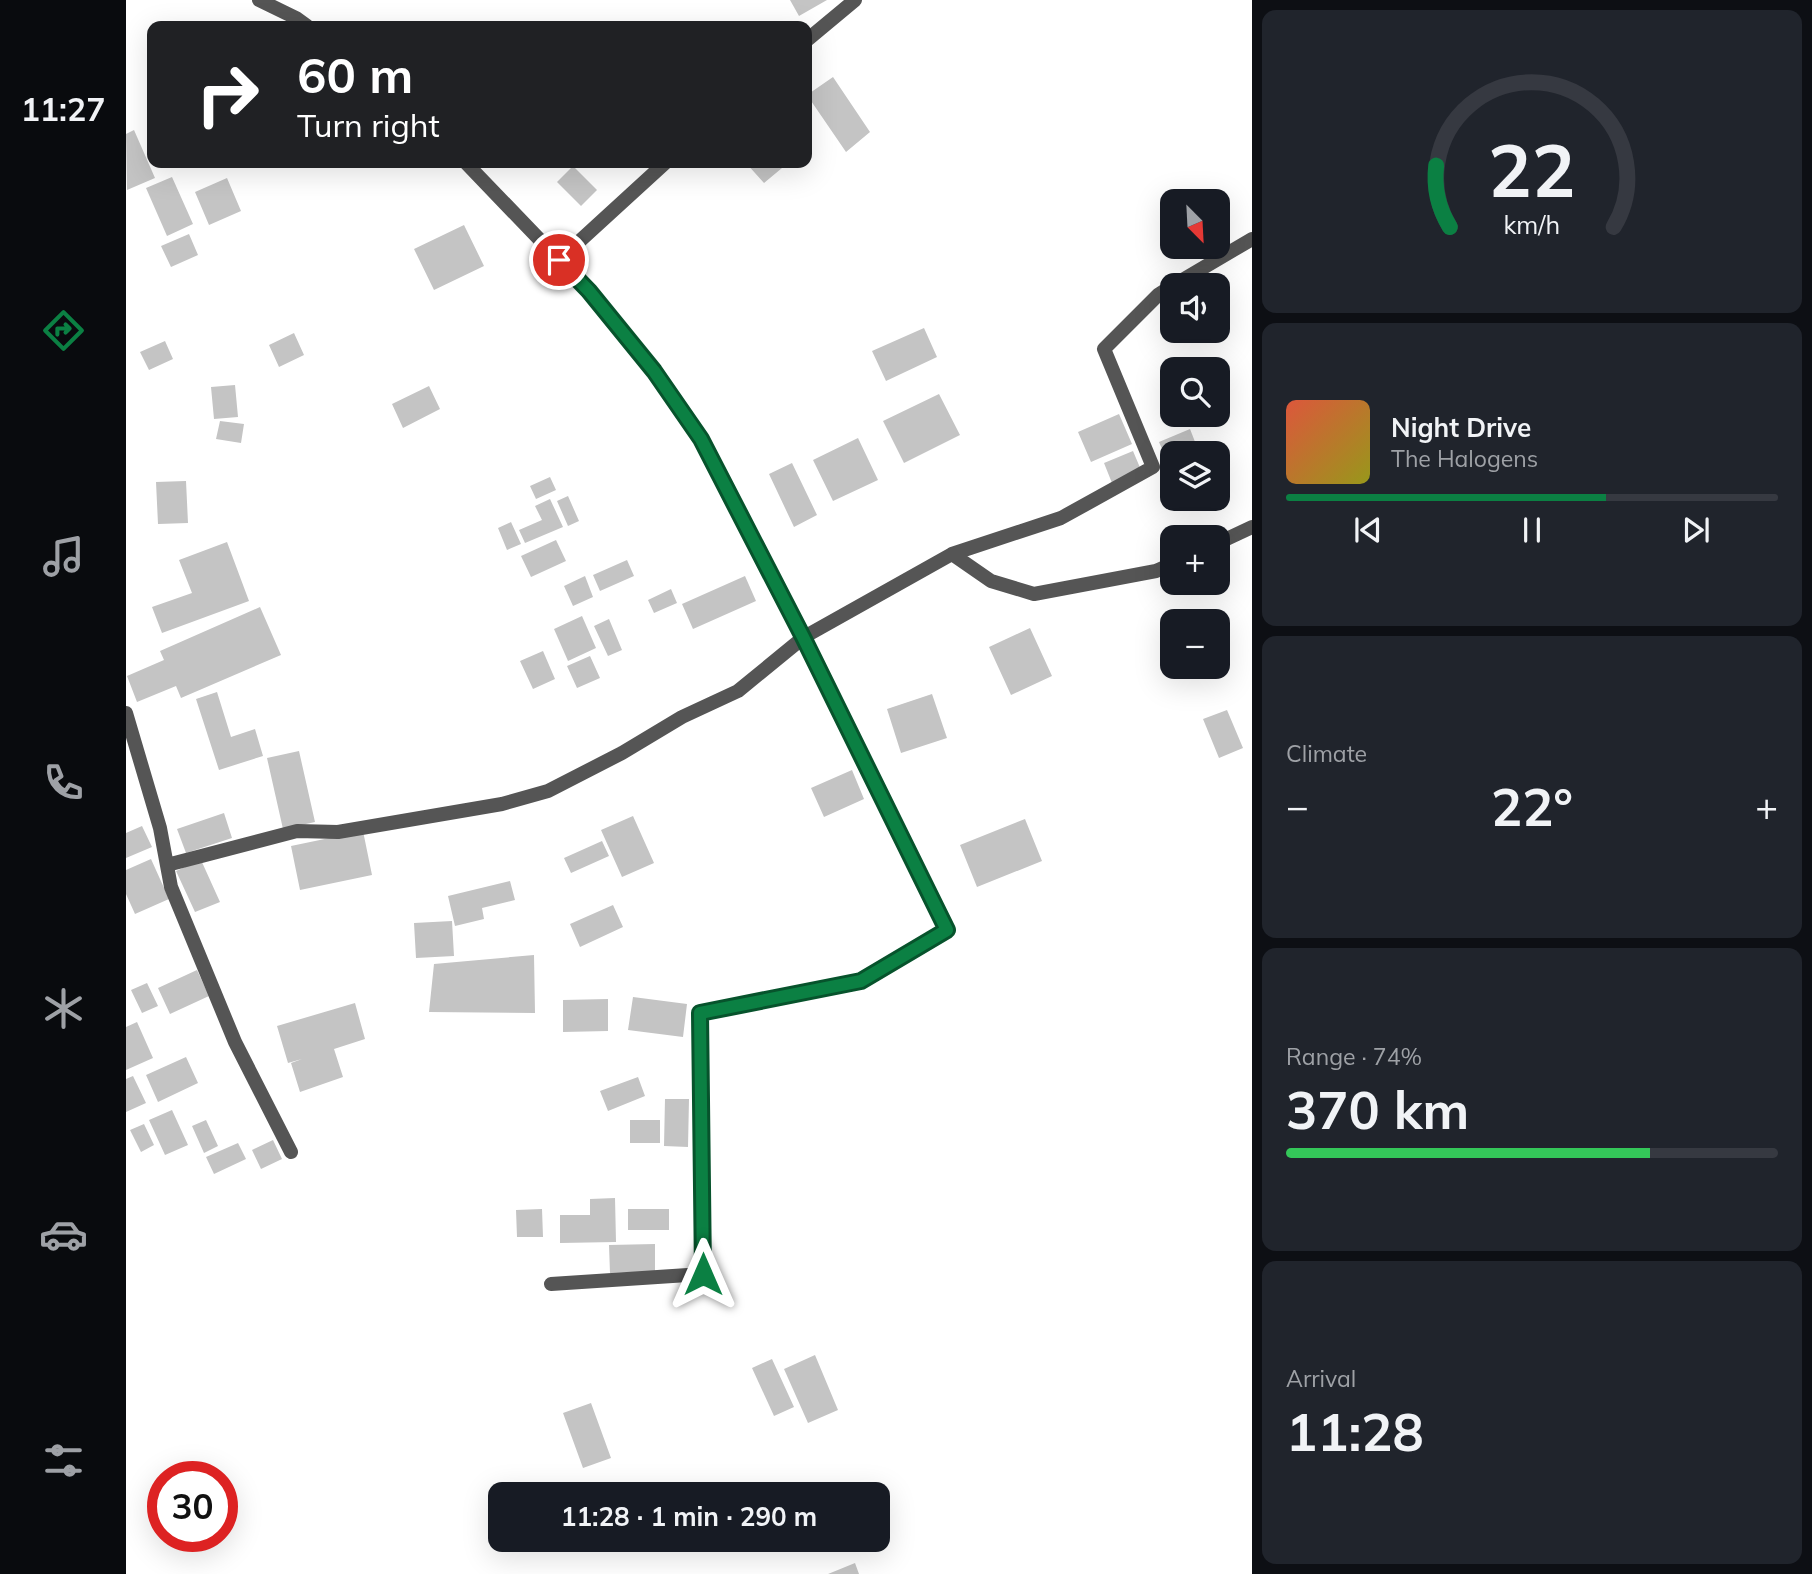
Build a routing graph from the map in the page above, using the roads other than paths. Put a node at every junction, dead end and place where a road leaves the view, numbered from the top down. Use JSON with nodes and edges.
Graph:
{"nodes":[{"id":1,"x":259,"y":0,"type":"edge"},
{"id":2,"x":855,"y":0,"type":"edge"},
{"id":3,"x":300,"y":21,"type":"edge"},
{"id":4,"x":812,"y":36,"type":"edge"},
{"id":5,"x":471,"y":168,"type":"edge"},
{"id":6,"x":660,"y":168,"type":"edge"},
{"id":7,"x":1252,"y":240,"type":"edge"},
{"id":8,"x":559,"y":260,"type":"junction"},
{"id":9,"x":1195,"y":273,"type":"edge"},
{"id":10,"x":1160,"y":294,"type":"edge"},
{"id":11,"x":1252,"y":527,"type":"edge"},
{"id":12,"x":1230,"y":537,"type":"edge"},
{"id":13,"x":953,"y":554,"type":"junction"},
{"id":14,"x":1160,"y":569,"type":"edge"},
{"id":15,"x":803,"y":637,"type":"junction"},
{"id":16,"x":126,"y":713,"type":"edge"},
{"id":17,"x":129,"y":737,"type":"edge"},
{"id":18,"x":167,"y":864,"type":"junction"},
{"id":19,"x":291,"y":1152,"type":"dead end"},
{"id":20,"x":551,"y":1284,"type":"dead end"}],
"edges":[{"from":1,"to":3,"type":"street"},
{"from":2,"to":4,"type":"street"},
{"from":5,"to":8,"type":"street"},
{"from":6,"to":8,"type":"street"},
{"from":7,"to":9,"type":"street"},
{"from":8,"to":15,"type":"street"},
{"from":10,"to":13,"type":"street"},
{"from":11,"to":12,"type":"street"},
{"from":13,"to":14,"type":"street"},
{"from":13,"to":15,"type":"street"},
{"from":15,"to":18,"type":"street"},
{"from":15,"to":20,"type":"street"},
{"from":16,"to":17,"type":"street"},
{"from":17,"to":18,"type":"street"},
{"from":18,"to":19,"type":"street"}]}
